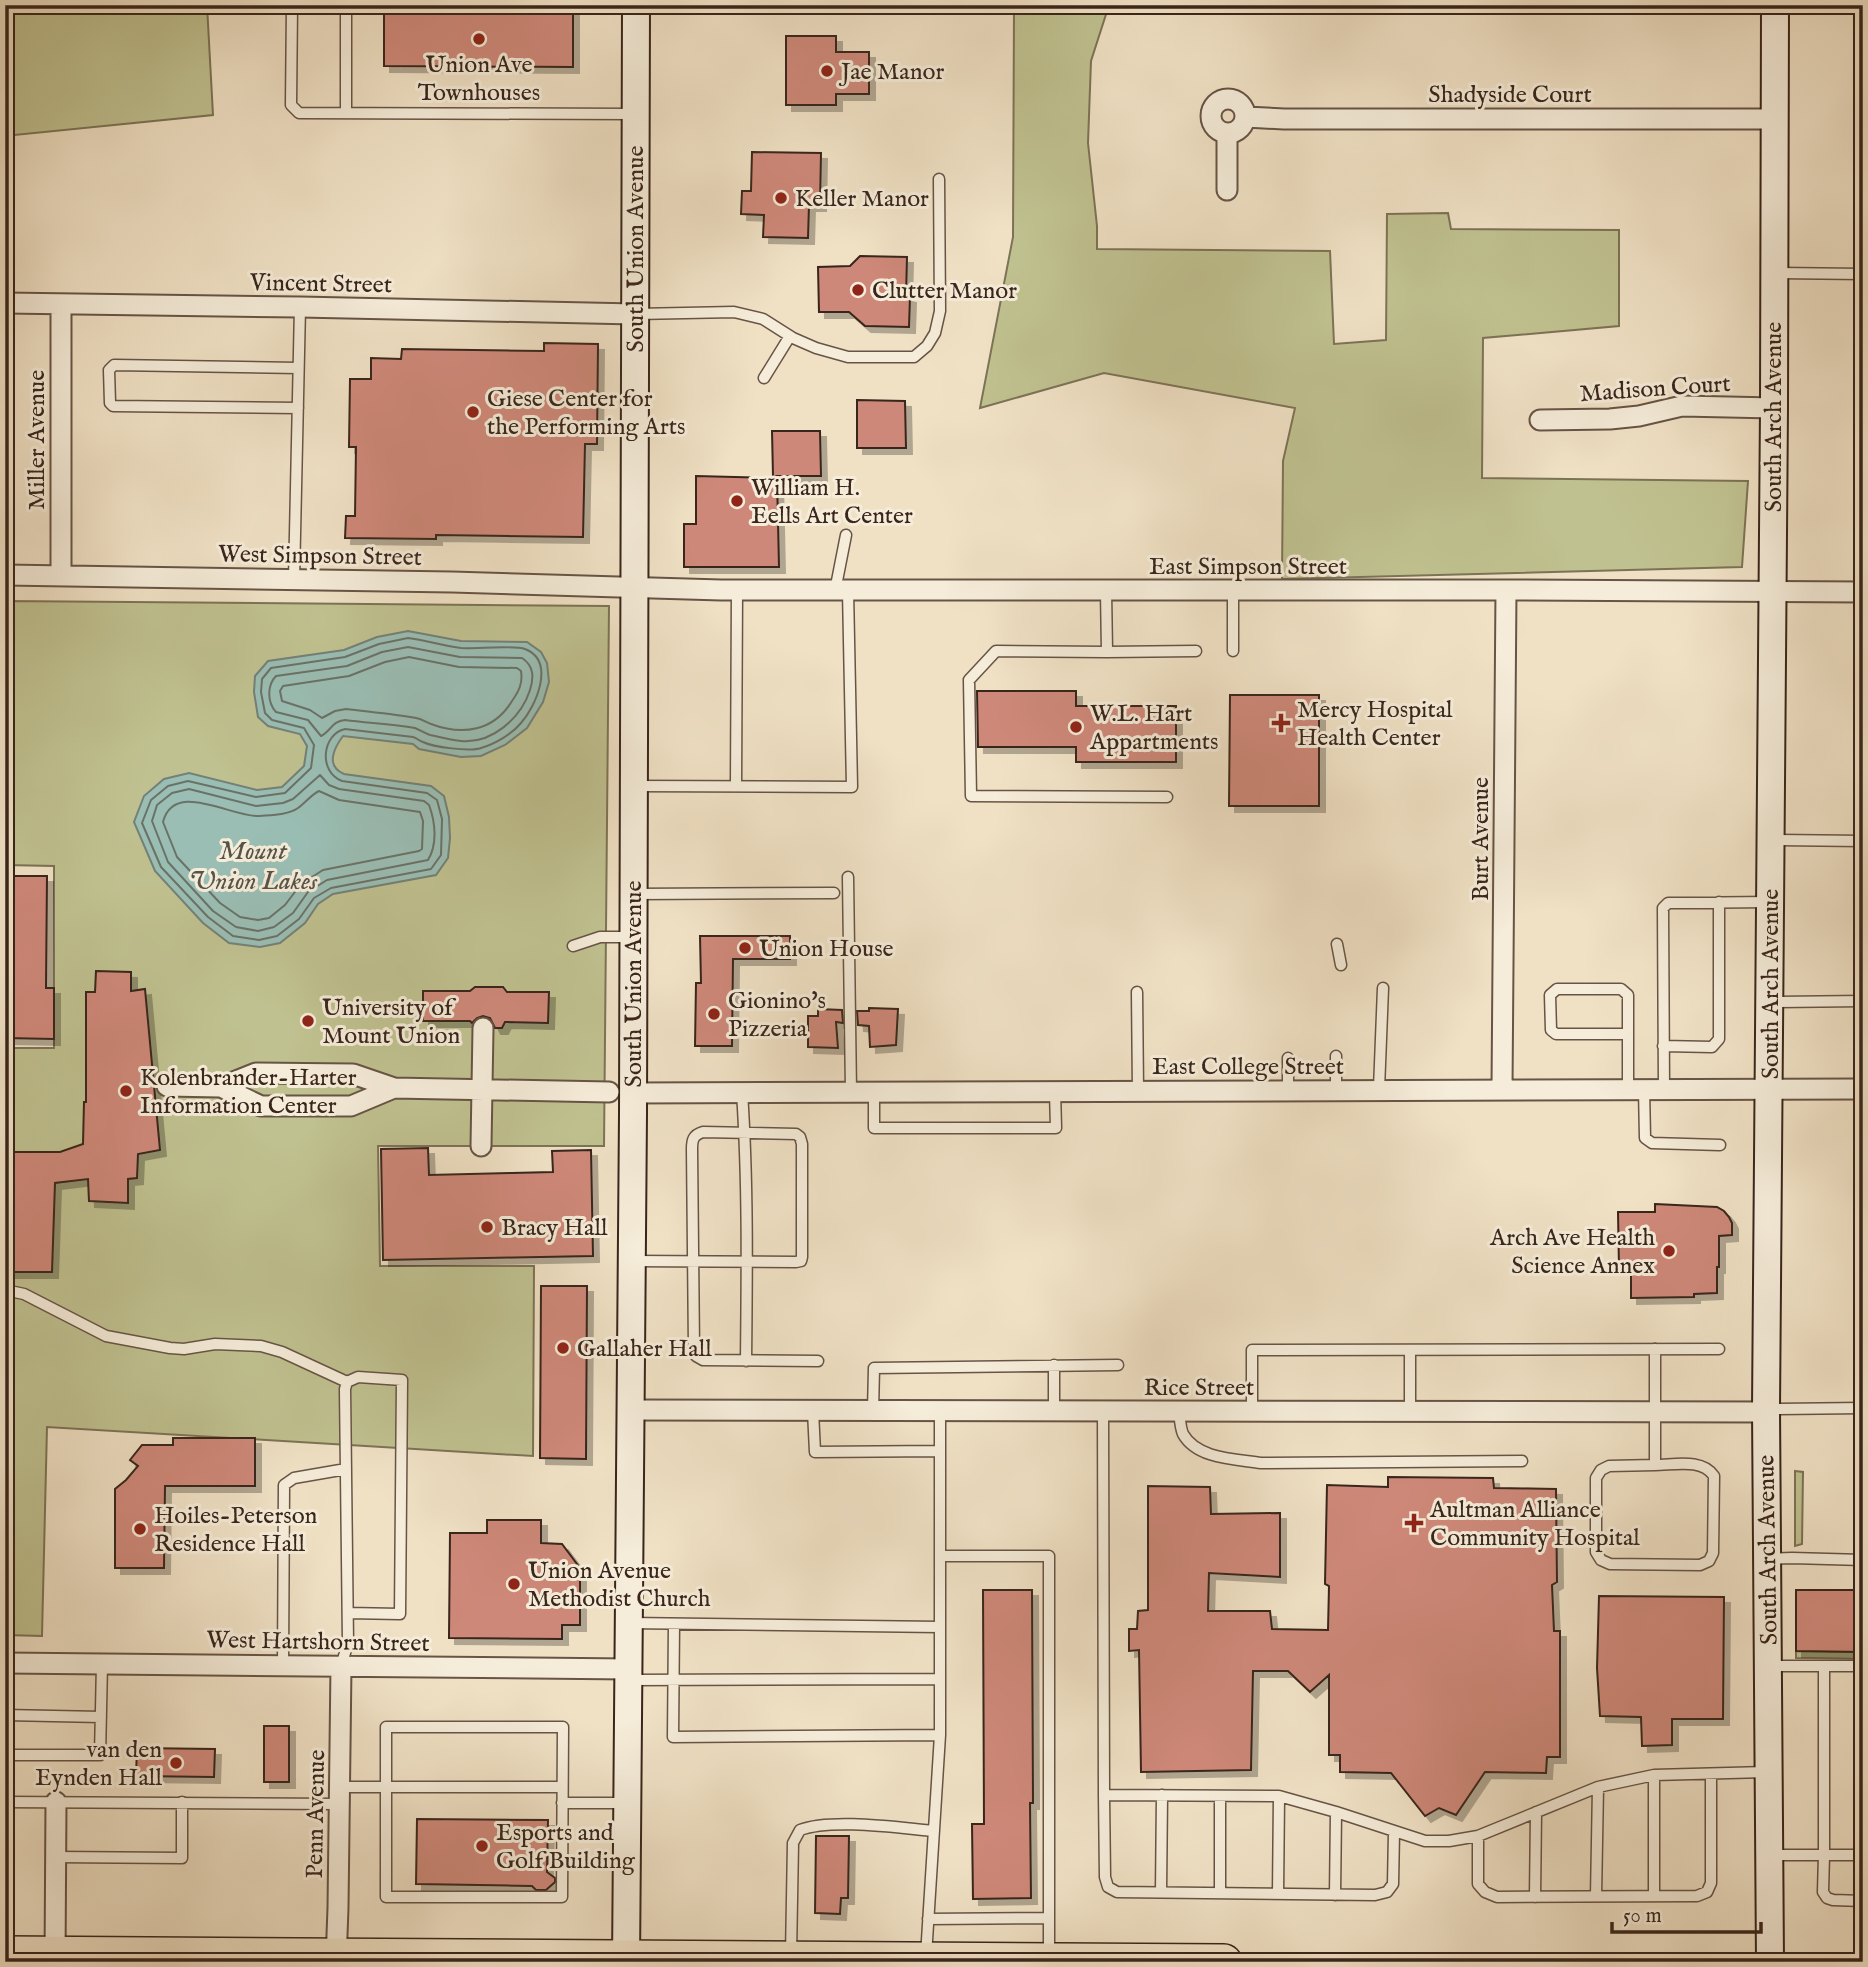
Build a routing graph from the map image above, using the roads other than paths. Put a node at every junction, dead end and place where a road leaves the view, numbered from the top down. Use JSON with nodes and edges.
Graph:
{"nodes":[{"id":1,"x":292,"y":5,"type":"edge"},
{"id":2,"x":346,"y":5,"type":"edge"},
{"id":3,"x":636,"y":5,"type":"edge"},
{"id":4,"x":1775,"y":5,"type":"edge"},
{"id":5,"x":346,"y":113,"type":"junction"},
{"id":6,"x":636,"y":114,"type":"junction"},
{"id":7,"x":1246,"y":117,"type":"junction"},
{"id":8,"x":1774,"y":118,"type":"junction"},
{"id":9,"x":1227,"y":133,"type":"junction"},
{"id":10,"x":939,"y":179,"type":"dead end"},
{"id":11,"x":1227,"y":190,"type":"dead end"},
{"id":12,"x":1774,"y":273,"type":"junction"},
{"id":13,"x":1863,"y":274,"type":"edge"},
{"id":14,"x":5,"y":303,"type":"edge"},
{"id":15,"x":61,"y":304,"type":"junction"},
{"id":16,"x":300,"y":307,"type":"junction"},
{"id":17,"x":635,"y":314,"type":"junction"},
{"id":18,"x":790,"y":336,"type":"junction"},
{"id":19,"x":298,"y":368,"type":"junction"},
{"id":20,"x":764,"y":377,"type":"dead end"},
{"id":21,"x":298,"y":408,"type":"junction"},
{"id":22,"x":1774,"y":408,"type":"junction"},
{"id":23,"x":1541,"y":419,"type":"dead end"},
{"id":24,"x":846,"y":535,"type":"dead end"},
{"id":25,"x":5,"y":575,"type":"edge"},
{"id":26,"x":61,"y":575,"type":"junction"},
{"id":27,"x":294,"y":579,"type":"junction"},
{"id":28,"x":634,"y":588,"type":"junction"},
{"id":29,"x":737,"y":590,"type":"junction"},
{"id":30,"x":1506,"y":590,"type":"junction"},
{"id":31,"x":841,"y":591,"type":"junction"},
{"id":32,"x":1106,"y":591,"type":"junction"},
{"id":33,"x":1233,"y":591,"type":"junction"},
{"id":34,"x":1773,"y":591,"type":"junction"},
{"id":35,"x":1863,"y":592,"type":"edge"},
{"id":36,"x":1196,"y":651,"type":"dead end"},
{"id":37,"x":1233,"y":651,"type":"dead end"},
{"id":38,"x":1107,"y":652,"type":"junction"},
{"id":39,"x":634,"y":786,"type":"junction"},
{"id":40,"x":736,"y":786,"type":"junction"},
{"id":41,"x":1167,"y":797,"type":"dead end"},
{"id":42,"x":1771,"y":840,"type":"junction"},
{"id":43,"x":1863,"y":841,"type":"edge"},
{"id":44,"x":848,"y":877,"type":"dead end"},
{"id":45,"x":834,"y":893,"type":"dead end"},
{"id":46,"x":634,"y":894,"type":"junction"},
{"id":47,"x":1771,"y":901,"type":"junction"},
{"id":48,"x":1719,"y":902,"type":"junction"},
{"id":49,"x":634,"y":937,"type":"junction"},
{"id":50,"x":1338,"y":944,"type":"dead end"},
{"id":51,"x":573,"y":946,"type":"dead end"},
{"id":52,"x":1341,"y":965,"type":"dead end"},
{"id":53,"x":1383,"y":988,"type":"dead end"},
{"id":54,"x":1137,"y":992,"type":"dead end"},
{"id":55,"x":1863,"y":1001,"type":"edge"},
{"id":56,"x":1770,"y":1002,"type":"junction"},
{"id":57,"x":483,"y":1028,"type":"dead end"},
{"id":58,"x":1628,"y":1034,"type":"junction"},
{"id":59,"x":1663,"y":1046,"type":"junction"},
{"id":60,"x":1336,"y":1056,"type":"dead end"},
{"id":61,"x":1288,"y":1058,"type":"dead end"},
{"id":62,"x":167,"y":1086,"type":"dead end"},
{"id":63,"x":221,"y":1087,"type":"junction"},
{"id":64,"x":394,"y":1088,"type":"junction"},
{"id":65,"x":482,"y":1089,"type":"junction"},
{"id":66,"x":1379,"y":1089,"type":"junction"},
{"id":67,"x":1502,"y":1089,"type":"junction"},
{"id":68,"x":1645,"y":1089,"type":"junction"},
{"id":69,"x":1770,"y":1089,"type":"junction"},
{"id":70,"x":1863,"y":1089,"type":"edge"},
{"id":71,"x":1288,"y":1090,"type":"junction"},
{"id":72,"x":1336,"y":1090,"type":"junction"},
{"id":73,"x":1055,"y":1091,"type":"junction"},
{"id":74,"x":1138,"y":1091,"type":"junction"},
{"id":75,"x":621,"y":1092,"type":"junction"},
{"id":76,"x":742,"y":1092,"type":"junction"},
{"id":77,"x":851,"y":1092,"type":"junction"},
{"id":78,"x":874,"y":1092,"type":"junction"},
{"id":79,"x":745,"y":1132,"type":"junction"},
{"id":80,"x":1720,"y":1145,"type":"dead end"},
{"id":81,"x":481,"y":1146,"type":"dead end"},
{"id":82,"x":632,"y":1261,"type":"junction"},
{"id":83,"x":694,"y":1262,"type":"junction"},
{"id":84,"x":747,"y":1262,"type":"junction"},
{"id":85,"x":5,"y":1290,"type":"edge"},
{"id":86,"x":1655,"y":1349,"type":"junction"},
{"id":87,"x":1719,"y":1349,"type":"dead end"},
{"id":88,"x":1410,"y":1350,"type":"junction"},
{"id":89,"x":746,"y":1361,"type":"junction"},
{"id":90,"x":818,"y":1361,"type":"dead end"},
{"id":91,"x":1054,"y":1365,"type":"junction"},
{"id":92,"x":1118,"y":1365,"type":"dead end"},
{"id":93,"x":347,"y":1382,"type":"junction"},
{"id":94,"x":1863,"y":1408,"type":"edge"},
{"id":95,"x":631,"y":1410,"type":"junction"},
{"id":96,"x":813,"y":1410,"type":"junction"},
{"id":97,"x":873,"y":1410,"type":"junction"},
{"id":98,"x":1766,"y":1410,"type":"junction"},
{"id":99,"x":940,"y":1411,"type":"junction"},
{"id":100,"x":1054,"y":1411,"type":"junction"},
{"id":101,"x":1103,"y":1411,"type":"junction"},
{"id":102,"x":1179,"y":1411,"type":"junction"},
{"id":103,"x":1252,"y":1412,"type":"junction"},
{"id":104,"x":1410,"y":1412,"type":"junction"},
{"id":105,"x":1655,"y":1412,"type":"junction"},
{"id":106,"x":940,"y":1451,"type":"junction"},
{"id":107,"x":1522,"y":1461,"type":"dead end"},
{"id":108,"x":1655,"y":1465,"type":"junction"},
{"id":109,"x":346,"y":1469,"type":"junction"},
{"id":110,"x":940,"y":1556,"type":"junction"},
{"id":111,"x":1767,"y":1559,"type":"junction"},
{"id":112,"x":1863,"y":1560,"type":"edge"},
{"id":113,"x":348,"y":1613,"type":"junction"},
{"id":114,"x":630,"y":1623,"type":"junction"},
{"id":115,"x":674,"y":1624,"type":"junction"},
{"id":116,"x":940,"y":1627,"type":"junction"},
{"id":117,"x":5,"y":1663,"type":"edge"},
{"id":118,"x":102,"y":1664,"type":"junction"},
{"id":119,"x":283,"y":1666,"type":"junction"},
{"id":120,"x":341,"y":1666,"type":"junction"},
{"id":121,"x":1768,"y":1666,"type":"junction"},
{"id":122,"x":1824,"y":1666,"type":"junction"},
{"id":123,"x":1863,"y":1666,"type":"edge"},
{"id":124,"x":629,"y":1675,"type":"junction"},
{"id":125,"x":940,"y":1679,"type":"junction"},
{"id":126,"x":673,"y":1680,"type":"junction"},
{"id":127,"x":5,"y":1715,"type":"edge"},
{"id":128,"x":101,"y":1717,"type":"junction"},
{"id":129,"x":940,"y":1735,"type":"junction"},
{"id":130,"x":5,"y":1755,"type":"edge"},
{"id":131,"x":1769,"y":1772,"type":"junction"},
{"id":132,"x":1711,"y":1774,"type":"junction"},
{"id":133,"x":1654,"y":1775,"type":"junction"},
{"id":134,"x":386,"y":1787,"type":"junction"},
{"id":135,"x":562,"y":1787,"type":"junction"},
{"id":136,"x":1598,"y":1787,"type":"junction"},
{"id":137,"x":340,"y":1795,"type":"junction"},
{"id":138,"x":1104,"y":1795,"type":"junction"},
{"id":139,"x":1162,"y":1795,"type":"junction"},
{"id":140,"x":1220,"y":1796,"type":"junction"},
{"id":141,"x":1279,"y":1796,"type":"junction"},
{"id":142,"x":55,"y":1801,"type":"junction"},
{"id":143,"x":5,"y":1802,"type":"edge"},
{"id":144,"x":182,"y":1802,"type":"junction"},
{"id":145,"x":628,"y":1802,"type":"junction"},
{"id":146,"x":562,"y":1803,"type":"junction"},
{"id":147,"x":1336,"y":1812,"type":"junction"},
{"id":148,"x":1536,"y":1812,"type":"junction"},
{"id":149,"x":934,"y":1831,"type":"junction"},
{"id":150,"x":1394,"y":1832,"type":"junction"},
{"id":151,"x":1478,"y":1836,"type":"junction"},
{"id":152,"x":1770,"y":1855,"type":"junction"},
{"id":153,"x":1824,"y":1855,"type":"junction"},
{"id":154,"x":1863,"y":1855,"type":"edge"},
{"id":155,"x":55,"y":1857,"type":"junction"},
{"id":156,"x":1161,"y":1892,"type":"junction"},
{"id":157,"x":1220,"y":1893,"type":"junction"},
{"id":158,"x":1278,"y":1894,"type":"junction"},
{"id":159,"x":1335,"y":1895,"type":"junction"},
{"id":160,"x":1596,"y":1896,"type":"junction"},
{"id":161,"x":1654,"y":1896,"type":"junction"},
{"id":162,"x":1535,"y":1897,"type":"junction"},
{"id":163,"x":1863,"y":1901,"type":"edge"},
{"id":164,"x":1049,"y":1918,"type":"junction"},
{"id":165,"x":928,"y":1919,"type":"junction"},
{"id":166,"x":5,"y":1954,"type":"edge"},
{"id":167,"x":55,"y":1958,"type":"edge"},
{"id":168,"x":206,"y":1959,"type":"edge"},
{"id":169,"x":791,"y":1959,"type":"junction"},
{"id":170,"x":336,"y":1960,"type":"edge"},
{"id":171,"x":626,"y":1961,"type":"edge"},
{"id":172,"x":736,"y":1961,"type":"edge"},
{"id":173,"x":926,"y":1961,"type":"edge"},
{"id":174,"x":1057,"y":1961,"type":"edge"},
{"id":175,"x":1224,"y":1962,"type":"edge"},
{"id":176,"x":1770,"y":1962,"type":"edge"}],
"edges":[{"from":1,"to":5,"type":"lane"},
{"from":2,"to":5,"type":"lane"},
{"from":3,"to":6,"type":"street","name":"South Union Avenue"},
{"from":4,"to":8,"type":"street","name":"South Arch Avenue"},
{"from":5,"to":6,"type":"lane"},
{"from":6,"to":17,"type":"street","name":"South Union Avenue"},
{"from":7,"to":8,"type":"street","name":"Shadyside Court"},
{"from":7,"to":9,"type":"street"},
{"from":7,"to":9,"type":"street"},
{"from":8,"to":12,"type":"street","name":"South Arch Avenue"},
{"from":9,"to":11,"type":"street"},
{"from":10,"to":18,"type":"lane"},
{"from":12,"to":13,"type":"lane"},
{"from":12,"to":22,"type":"street","name":"South Arch Avenue"},
{"from":14,"to":15,"type":"street","name":"Vincent Street"},
{"from":15,"to":16,"type":"street","name":"Vincent Street"},
{"from":15,"to":26,"type":"street","name":"Miller Avenue"},
{"from":16,"to":17,"type":"street","name":"Vincent Street"},
{"from":16,"to":19,"type":"lane"},
{"from":17,"to":18,"type":"lane"},
{"from":17,"to":28,"type":"street","name":"South Union Avenue"},
{"from":18,"to":20,"type":"lane"},
{"from":19,"to":21,"type":"lane"},
{"from":19,"to":21,"type":"lane"},
{"from":21,"to":27,"type":"lane"},
{"from":22,"to":23,"type":"street","name":"Madison Court"},
{"from":22,"to":34,"type":"street","name":"South Arch Avenue"},
{"from":24,"to":31,"type":"lane"},
{"from":25,"to":26,"type":"street","name":"West Simpson Street"},
{"from":26,"to":27,"type":"street","name":"West Simpson Street"},
{"from":27,"to":28,"type":"street","name":"West Simpson Street"},
{"from":28,"to":29,"type":"street","name":"East Simpson Street"},
{"from":28,"to":39,"type":"street","name":"South Union Avenue"},
{"from":29,"to":31,"type":"street","name":"East Simpson Street"},
{"from":29,"to":40,"type":"lane"},
{"from":30,"to":33,"type":"street","name":"East Simpson Street"},
{"from":30,"to":34,"type":"street","name":"East Simpson Street"},
{"from":30,"to":67,"type":"street","name":"Burt Avenue"},
{"from":31,"to":32,"type":"street","name":"East Simpson Street"},
{"from":31,"to":40,"type":"lane"},
{"from":32,"to":33,"type":"street","name":"East Simpson Street"},
{"from":32,"to":38,"type":"lane"},
{"from":33,"to":37,"type":"lane"},
{"from":34,"to":35,"type":"street","name":"East Simpson Street"},
{"from":34,"to":42,"type":"street","name":"South Arch Avenue"},
{"from":36,"to":38,"type":"lane"},
{"from":38,"to":41,"type":"lane"},
{"from":39,"to":40,"type":"lane"},
{"from":39,"to":46,"type":"street","name":"South Union Avenue"},
{"from":42,"to":43,"type":"lane"},
{"from":42,"to":47,"type":"street","name":"South Arch Avenue"},
{"from":44,"to":77,"type":"lane"},
{"from":45,"to":46,"type":"lane"},
{"from":46,"to":49,"type":"street","name":"South Union Avenue"},
{"from":47,"to":48,"type":"lane"},
{"from":47,"to":56,"type":"street","name":"South Arch Avenue"},
{"from":48,"to":59,"type":"lane"},
{"from":48,"to":59,"type":"lane"},
{"from":49,"to":51,"type":"lane"},
{"from":49,"to":75,"type":"street","name":"South Union Avenue"},
{"from":50,"to":52,"type":"lane"},
{"from":53,"to":66,"type":"lane"},
{"from":54,"to":74,"type":"lane"},
{"from":55,"to":56,"type":"lane"},
{"from":56,"to":69,"type":"street","name":"South Arch Avenue"},
{"from":57,"to":65,"type":"street"},
{"from":58,"to":58,"type":"lane"},
{"from":58,"to":68,"type":"lane"},
{"from":59,"to":68,"type":"lane"},
{"from":60,"to":72,"type":"lane"},
{"from":61,"to":71,"type":"lane"},
{"from":62,"to":63,"type":"street"},
{"from":63,"to":64,"type":"street"},
{"from":63,"to":64,"type":"street"},
{"from":64,"to":65,"type":"street","name":"East College Street"},
{"from":65,"to":75,"type":"street","name":"East College Street"},
{"from":65,"to":81,"type":"street"},
{"from":66,"to":67,"type":"street","name":"East College Street"},
{"from":66,"to":72,"type":"street","name":"East College Street"},
{"from":67,"to":68,"type":"street","name":"East College Street"},
{"from":68,"to":69,"type":"street","name":"East College Street"},
{"from":68,"to":80,"type":"lane"},
{"from":69,"to":70,"type":"street","name":"East College Street"},
{"from":69,"to":98,"type":"street","name":"South Arch Avenue"},
{"from":71,"to":72,"type":"street","name":"East College Street"},
{"from":71,"to":74,"type":"street","name":"East College Street"},
{"from":73,"to":74,"type":"street","name":"East College Street"},
{"from":73,"to":78,"type":"street","name":"East College Street"},
{"from":73,"to":78,"type":"lane"},
{"from":75,"to":76,"type":"street","name":"East College Street"},
{"from":75,"to":82,"type":"street","name":"South Union Avenue"},
{"from":76,"to":77,"type":"street","name":"East College Street"},
{"from":76,"to":79,"type":"lane"},
{"from":77,"to":78,"type":"street","name":"East College Street"},
{"from":79,"to":83,"type":"lane"},
{"from":79,"to":84,"type":"lane"},
{"from":79,"to":84,"type":"lane"},
{"from":82,"to":83,"type":"lane"},
{"from":82,"to":95,"type":"street","name":"South Union Avenue"},
{"from":83,"to":84,"type":"lane"},
{"from":83,"to":89,"type":"lane"},
{"from":84,"to":89,"type":"lane"},
{"from":85,"to":93,"type":"lane"},
{"from":86,"to":87,"type":"lane"},
{"from":86,"to":88,"type":"lane"},
{"from":86,"to":105,"type":"lane"},
{"from":88,"to":103,"type":"lane"},
{"from":88,"to":104,"type":"lane"},
{"from":89,"to":90,"type":"lane"},
{"from":91,"to":92,"type":"lane"},
{"from":91,"to":97,"type":"lane"},
{"from":91,"to":100,"type":"lane"},
{"from":93,"to":109,"type":"lane"},
{"from":93,"to":113,"type":"lane"},
{"from":94,"to":98,"type":"lane"},
{"from":95,"to":96,"type":"street","name":"Rice Street"},
{"from":95,"to":114,"type":"street","name":"South Union Avenue"},
{"from":96,"to":97,"type":"street","name":"Rice Street"},
{"from":96,"to":106,"type":"lane"},
{"from":97,"to":99,"type":"street","name":"Rice Street"},
{"from":98,"to":105,"type":"street","name":"Rice Street"},
{"from":98,"to":111,"type":"street","name":"South Arch Avenue"},
{"from":99,"to":100,"type":"street","name":"Rice Street"},
{"from":99,"to":106,"type":"lane"},
{"from":100,"to":101,"type":"street","name":"Rice Street"},
{"from":101,"to":102,"type":"street","name":"Rice Street"},
{"from":101,"to":138,"type":"lane"},
{"from":102,"to":103,"type":"street","name":"Rice Street"},
{"from":102,"to":107,"type":"lane"},
{"from":103,"to":104,"type":"street","name":"Rice Street"},
{"from":104,"to":105,"type":"street","name":"Rice Street"},
{"from":105,"to":108,"type":"lane"},
{"from":106,"to":110,"type":"lane"},
{"from":108,"to":108,"type":"lane"},
{"from":109,"to":113,"type":"lane"},
{"from":109,"to":119,"type":"lane"},
{"from":110,"to":116,"type":"lane"},
{"from":110,"to":164,"type":"lane"},
{"from":111,"to":112,"type":"lane"},
{"from":111,"to":121,"type":"street","name":"South Arch Avenue"},
{"from":113,"to":120,"type":"lane"},
{"from":114,"to":115,"type":"lane"},
{"from":114,"to":124,"type":"street","name":"South Union Avenue"},
{"from":115,"to":116,"type":"lane"},
{"from":115,"to":126,"type":"lane"},
{"from":116,"to":125,"type":"lane"},
{"from":117,"to":118,"type":"street","name":"West Hartshorn Street"},
{"from":118,"to":119,"type":"street","name":"West Hartshorn Street"},
{"from":118,"to":128,"type":"lane"},
{"from":119,"to":120,"type":"street","name":"West Hartshorn Street"},
{"from":120,"to":124,"type":"street","name":"West Hartshorn Street"},
{"from":120,"to":137,"type":"street","name":"Penn Avenue"},
{"from":121,"to":122,"type":"lane"},
{"from":121,"to":131,"type":"street","name":"South Arch Avenue"},
{"from":122,"to":123,"type":"lane"},
{"from":122,"to":153,"type":"lane"},
{"from":124,"to":126,"type":"lane"},
{"from":124,"to":145,"type":"street","name":"South Union Avenue"},
{"from":125,"to":126,"type":"lane"},
{"from":125,"to":129,"type":"lane"},
{"from":126,"to":129,"type":"lane"},
{"from":127,"to":128,"type":"lane"},
{"from":128,"to":130,"type":"lane"},
{"from":129,"to":149,"type":"lane"},
{"from":131,"to":132,"type":"lane"},
{"from":131,"to":152,"type":"street","name":"South Arch Avenue"},
{"from":132,"to":133,"type":"lane"},
{"from":132,"to":161,"type":"lane"},
{"from":133,"to":136,"type":"lane"},
{"from":133,"to":161,"type":"lane"},
{"from":134,"to":135,"type":"lane"},
{"from":134,"to":135,"type":"lane"},
{"from":134,"to":137,"type":"lane"},
{"from":134,"to":146,"type":"lane"},
{"from":135,"to":146,"type":"lane"},
{"from":136,"to":148,"type":"lane"},
{"from":136,"to":160,"type":"lane"},
{"from":137,"to":144,"type":"lane"},
{"from":137,"to":170,"type":"street","name":"Penn Avenue"},
{"from":138,"to":139,"type":"lane"},
{"from":138,"to":156,"type":"lane"},
{"from":139,"to":140,"type":"lane"},
{"from":139,"to":156,"type":"lane"},
{"from":140,"to":141,"type":"lane"},
{"from":140,"to":157,"type":"lane"},
{"from":141,"to":147,"type":"lane"},
{"from":141,"to":158,"type":"lane"},
{"from":142,"to":143,"type":"lane"},
{"from":142,"to":144,"type":"lane"},
{"from":142,"to":155,"type":"street"},
{"from":144,"to":155,"type":"lane"},
{"from":145,"to":146,"type":"lane"},
{"from":145,"to":171,"type":"street","name":"South Union Avenue"},
{"from":147,"to":150,"type":"lane"},
{"from":147,"to":159,"type":"lane"},
{"from":148,"to":151,"type":"lane"},
{"from":148,"to":162,"type":"lane"},
{"from":149,"to":165,"type":"lane"},
{"from":149,"to":169,"type":"lane"},
{"from":150,"to":151,"type":"lane"},
{"from":150,"to":159,"type":"lane"},
{"from":151,"to":162,"type":"lane"},
{"from":152,"to":153,"type":"lane"},
{"from":152,"to":176,"type":"street","name":"South Arch Avenue"},
{"from":153,"to":154,"type":"lane"},
{"from":153,"to":163,"type":"lane"},
{"from":155,"to":167,"type":"street"},
{"from":156,"to":157,"type":"lane"},
{"from":157,"to":158,"type":"lane"},
{"from":158,"to":159,"type":"lane"},
{"from":160,"to":161,"type":"lane"},
{"from":160,"to":162,"type":"lane"},
{"from":164,"to":165,"type":"lane"},
{"from":164,"to":174,"type":"lane"},
{"from":165,"to":173,"type":"lane"},
{"from":166,"to":167,"type":"highway"},
{"from":167,"to":168,"type":"highway"},
{"from":168,"to":170,"type":"highway"},
{"from":169,"to":172,"type":"highway"},
{"from":169,"to":173,"type":"highway"},
{"from":170,"to":171,"type":"highway"},
{"from":171,"to":172,"type":"highway"},
{"from":173,"to":174,"type":"highway"},
{"from":174,"to":175,"type":"highway"}]}
